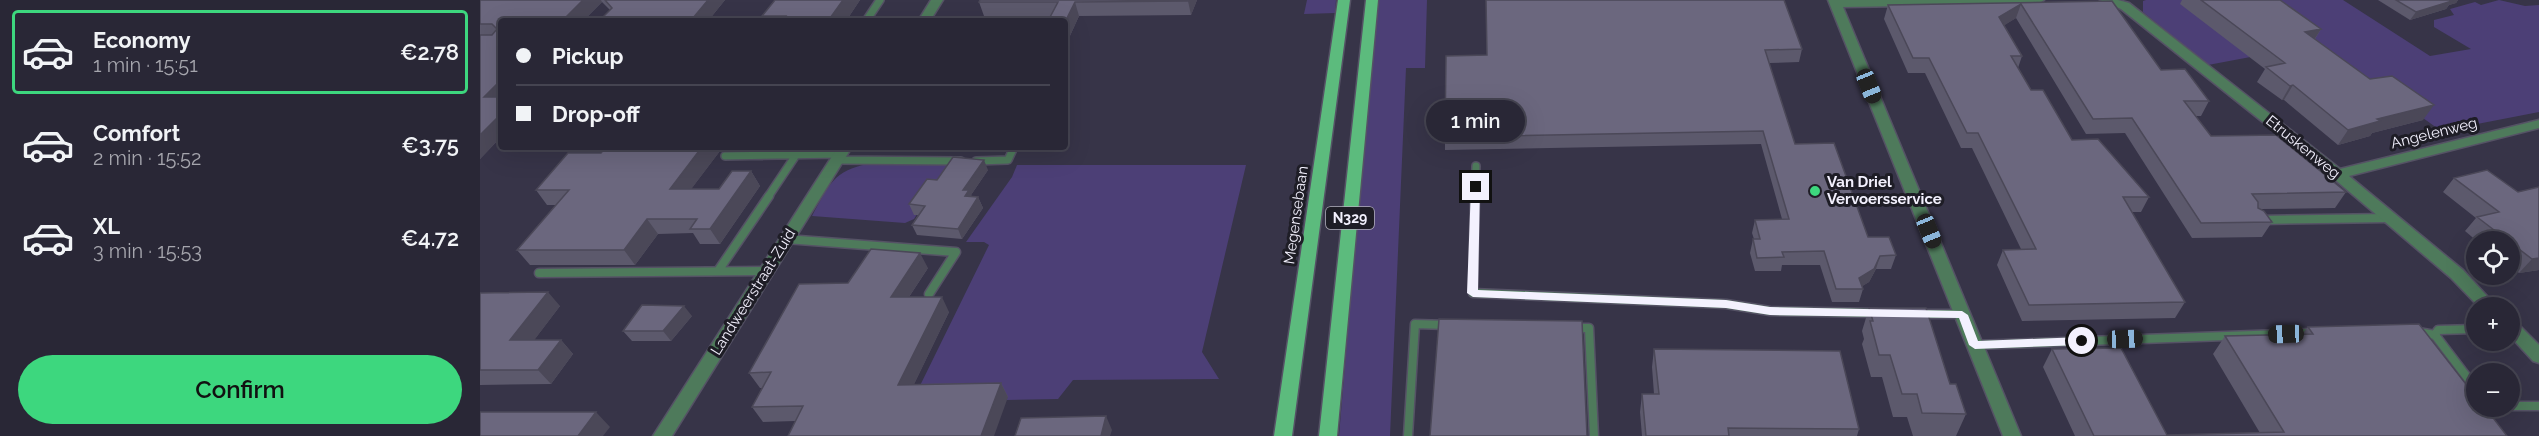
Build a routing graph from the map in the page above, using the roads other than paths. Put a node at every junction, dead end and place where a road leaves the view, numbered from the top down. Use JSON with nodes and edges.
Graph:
{"nodes":[{"id":1,"x":880,"y":0,"type":"edge"},
{"id":2,"x":937,"y":0,"type":"edge"},
{"id":3,"x":1344,"y":0,"type":"edge"},
{"id":4,"x":1372,"y":0,"type":"edge"},
{"id":5,"x":2038,"y":0,"type":"edge"},
{"id":6,"x":2110,"y":0,"type":"edge"},
{"id":7,"x":1835,"y":2,"type":"edge"},
{"id":8,"x":868,"y":18,"type":"edge"},
{"id":9,"x":926,"y":18,"type":"edge"},
{"id":10,"x":2539,"y":124,"type":"edge"},
{"id":11,"x":1013,"y":150,"type":"edge"},
{"id":12,"x":840,"y":154,"type":"edge"},
{"id":13,"x":796,"y":155,"type":"junction"},
{"id":14,"x":725,"y":156,"type":"dead end"},
{"id":15,"x":1476,"y":166,"type":"dead end"},
{"id":16,"x":2337,"y":174,"type":"junction"},
{"id":17,"x":2390,"y":218,"type":"junction"},
{"id":18,"x":2254,"y":220,"type":"edge"},
{"id":19,"x":786,"y":239,"type":"junction"},
{"id":20,"x":718,"y":271,"type":"junction"},
{"id":21,"x":766,"y":271,"type":"junction"},
{"id":22,"x":539,"y":273,"type":"dead end"},
{"id":23,"x":929,"y":294,"type":"edge"},
{"id":24,"x":2479,"y":297,"type":"edge"},
{"id":25,"x":1883,"y":313,"type":"edge"},
{"id":26,"x":1906,"y":314,"type":"edge"},
{"id":27,"x":1962,"y":315,"type":"junction"},
{"id":28,"x":1461,"y":325,"type":"edge"},
{"id":29,"x":1566,"y":328,"type":"edge"},
{"id":30,"x":2466,"y":329,"type":"edge"},
{"id":31,"x":2404,"y":330,"type":"edge"},
{"id":32,"x":2321,"y":332,"type":"edge"},
{"id":33,"x":2434,"y":335,"type":"junction"},
{"id":34,"x":2520,"y":337,"type":"edge"},
{"id":35,"x":1975,"y":345,"type":"junction"},
{"id":36,"x":2539,"y":356,"type":"edge"},
{"id":37,"x":2466,"y":376,"type":"edge"},
{"id":38,"x":2520,"y":406,"type":"edge"},
{"id":39,"x":2539,"y":406,"type":"edge"},
{"id":40,"x":662,"y":436,"type":"edge"},
{"id":41,"x":1282,"y":436,"type":"edge"},
{"id":42,"x":1328,"y":436,"type":"edge"},
{"id":43,"x":1408,"y":436,"type":"edge"},
{"id":44,"x":1594,"y":436,"type":"edge"},
{"id":45,"x":2012,"y":436,"type":"edge"}],
"edges":[{"from":1,"to":8,"type":"lane"},
{"from":2,"to":9,"type":"street"},
{"from":3,"to":41,"type":"main road","name":"Megensebaan","number":"N329"},
{"from":4,"to":42,"type":"main road","number":"N329"},
{"from":5,"to":7,"type":"street"},
{"from":6,"to":16,"type":"street","name":"Etruskenweg"},
{"from":7,"to":27,"type":"street"},
{"from":10,"to":16,"type":"street","name":"Angelenweg"},
{"from":11,"to":12,"type":"lane"},
{"from":12,"to":13,"type":"lane"},
{"from":12,"to":19,"type":"street","name":"Landweerstraat-Zuid"},
{"from":13,"to":14,"type":"lane"},
{"from":13,"to":20,"type":"lane"},
{"from":15,"to":25,"type":"lane"},
{"from":16,"to":17,"type":"street","name":"Etruskenweg"},
{"from":17,"to":18,"type":"lane"},
{"from":17,"to":24,"type":"street","name":"Etruskenweg"},
{"from":19,"to":21,"type":"street","name":"Landweerstraat-Zuid"},
{"from":19,"to":23,"type":"lane"},
{"from":20,"to":21,"type":"lane"},
{"from":20,"to":22,"type":"lane"},
{"from":21,"to":40,"type":"street","name":"Landweerstraat-Zuid"},
{"from":26,"to":27,"type":"lane"},
{"from":27,"to":35,"type":"street"},
{"from":28,"to":43,"type":"lane"},
{"from":29,"to":44,"type":"lane"},
{"from":30,"to":33,"type":"lane"},
{"from":31,"to":33,"type":"lane"},
{"from":32,"to":35,"type":"lane"},
{"from":33,"to":37,"type":"lane"},
{"from":34,"to":36,"type":"street"},
{"from":35,"to":45,"type":"street"},
{"from":38,"to":39,"type":"lane"}]}
